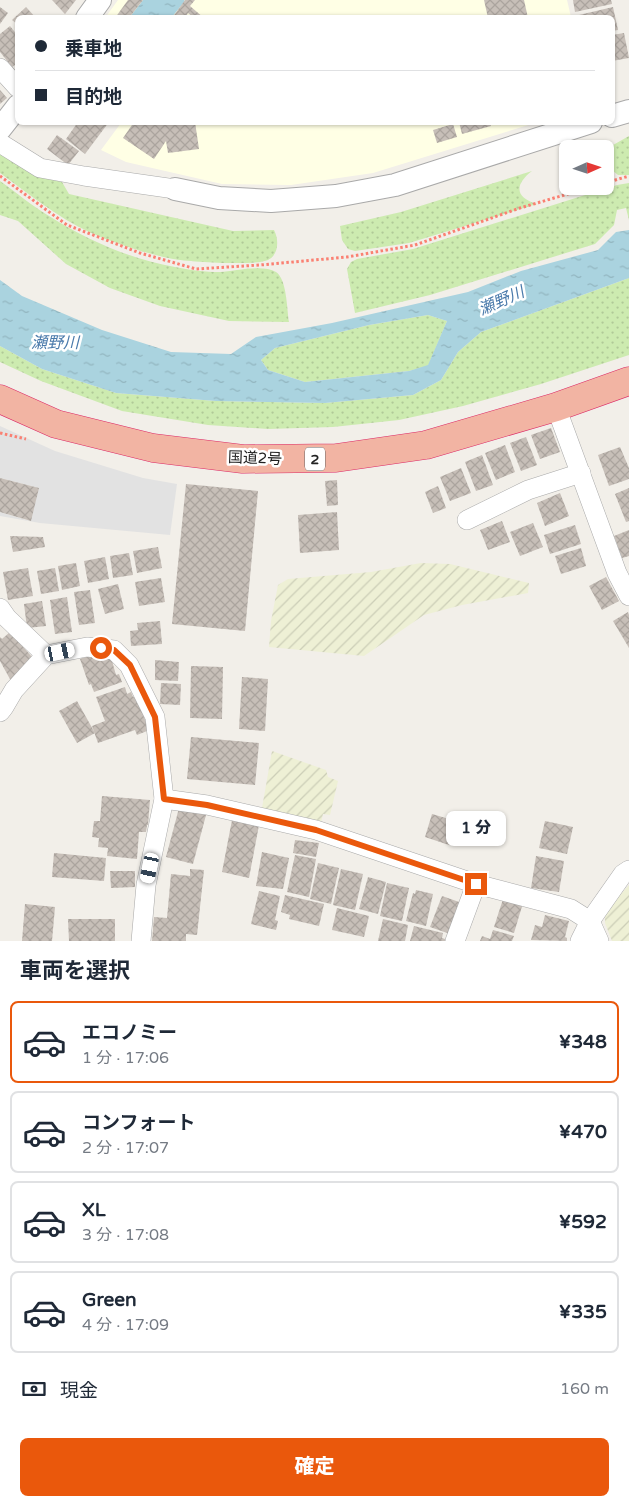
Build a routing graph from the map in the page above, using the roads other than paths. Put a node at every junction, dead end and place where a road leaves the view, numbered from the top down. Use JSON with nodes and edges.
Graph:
{"nodes":[{"id":1,"x":100,"y":0,"type":"edge"},
{"id":2,"x":89,"y":15,"type":"edge"},
{"id":3,"x":0,"y":68,"type":"edge"},
{"id":4,"x":15,"y":85,"type":"edge"},
{"id":5,"x":15,"y":110,"type":"edge"},
{"id":6,"x":629,"y":110,"type":"edge"},
{"id":7,"x":615,"y":115,"type":"edge"},
{"id":8,"x":582,"y":125,"type":"edge"},
{"id":9,"x":0,"y":129,"type":"edge"},
{"id":10,"x":0,"y":143,"type":"edge"},
{"id":11,"x":175,"y":189,"type":"joint"},
{"id":12,"x":629,"y":381,"type":"edge"},
{"id":13,"x":0,"y":399,"type":"edge"},
{"id":14,"x":556,"y":407,"type":"junction"},
{"id":15,"x":581,"y":473,"type":"junction"},
{"id":16,"x":468,"y":520,"type":"dead end"},
{"id":17,"x":629,"y":596,"type":"edge"},
{"id":18,"x":0,"y":608,"type":"edge"},
{"id":19,"x":46,"y":655,"type":"junction"},
{"id":20,"x":0,"y":712,"type":"edge"},
{"id":21,"x":164,"y":799,"type":"junction"},
{"id":22,"x":629,"y":870,"type":"edge"},
{"id":23,"x":476,"y":884,"type":"junction"},
{"id":24,"x":590,"y":921,"type":"junction"},
{"id":25,"x":141,"y":941,"type":"edge"},
{"id":26,"x":455,"y":941,"type":"edge"},
{"id":27,"x":580,"y":941,"type":"edge"},
{"id":28,"x":599,"y":941,"type":"edge"}],
"edges":[{"from":1,"to":2,"type":"street"},
{"from":3,"to":4,"type":"street"},
{"from":5,"to":9,"type":"street"},
{"from":6,"to":7,"type":"street"},
{"from":8,"to":11,"type":"street"},
{"from":10,"to":11,"type":"street"},
{"from":12,"to":14,"type":"highway","name":"国道2号","number":"2"},
{"from":13,"to":14,"type":"highway","name":"国道2号","number":"2"},
{"from":14,"to":15,"type":"street"},
{"from":15,"to":16,"type":"street"},
{"from":15,"to":17,"type":"street"},
{"from":18,"to":19,"type":"street"},
{"from":19,"to":20,"type":"street"},
{"from":19,"to":21,"type":"street"},
{"from":21,"to":23,"type":"street"},
{"from":21,"to":25,"type":"street"},
{"from":22,"to":24,"type":"street"},
{"from":23,"to":24,"type":"street"},
{"from":23,"to":26,"type":"street"},
{"from":24,"to":27,"type":"street"},
{"from":24,"to":28,"type":"street"}]}
